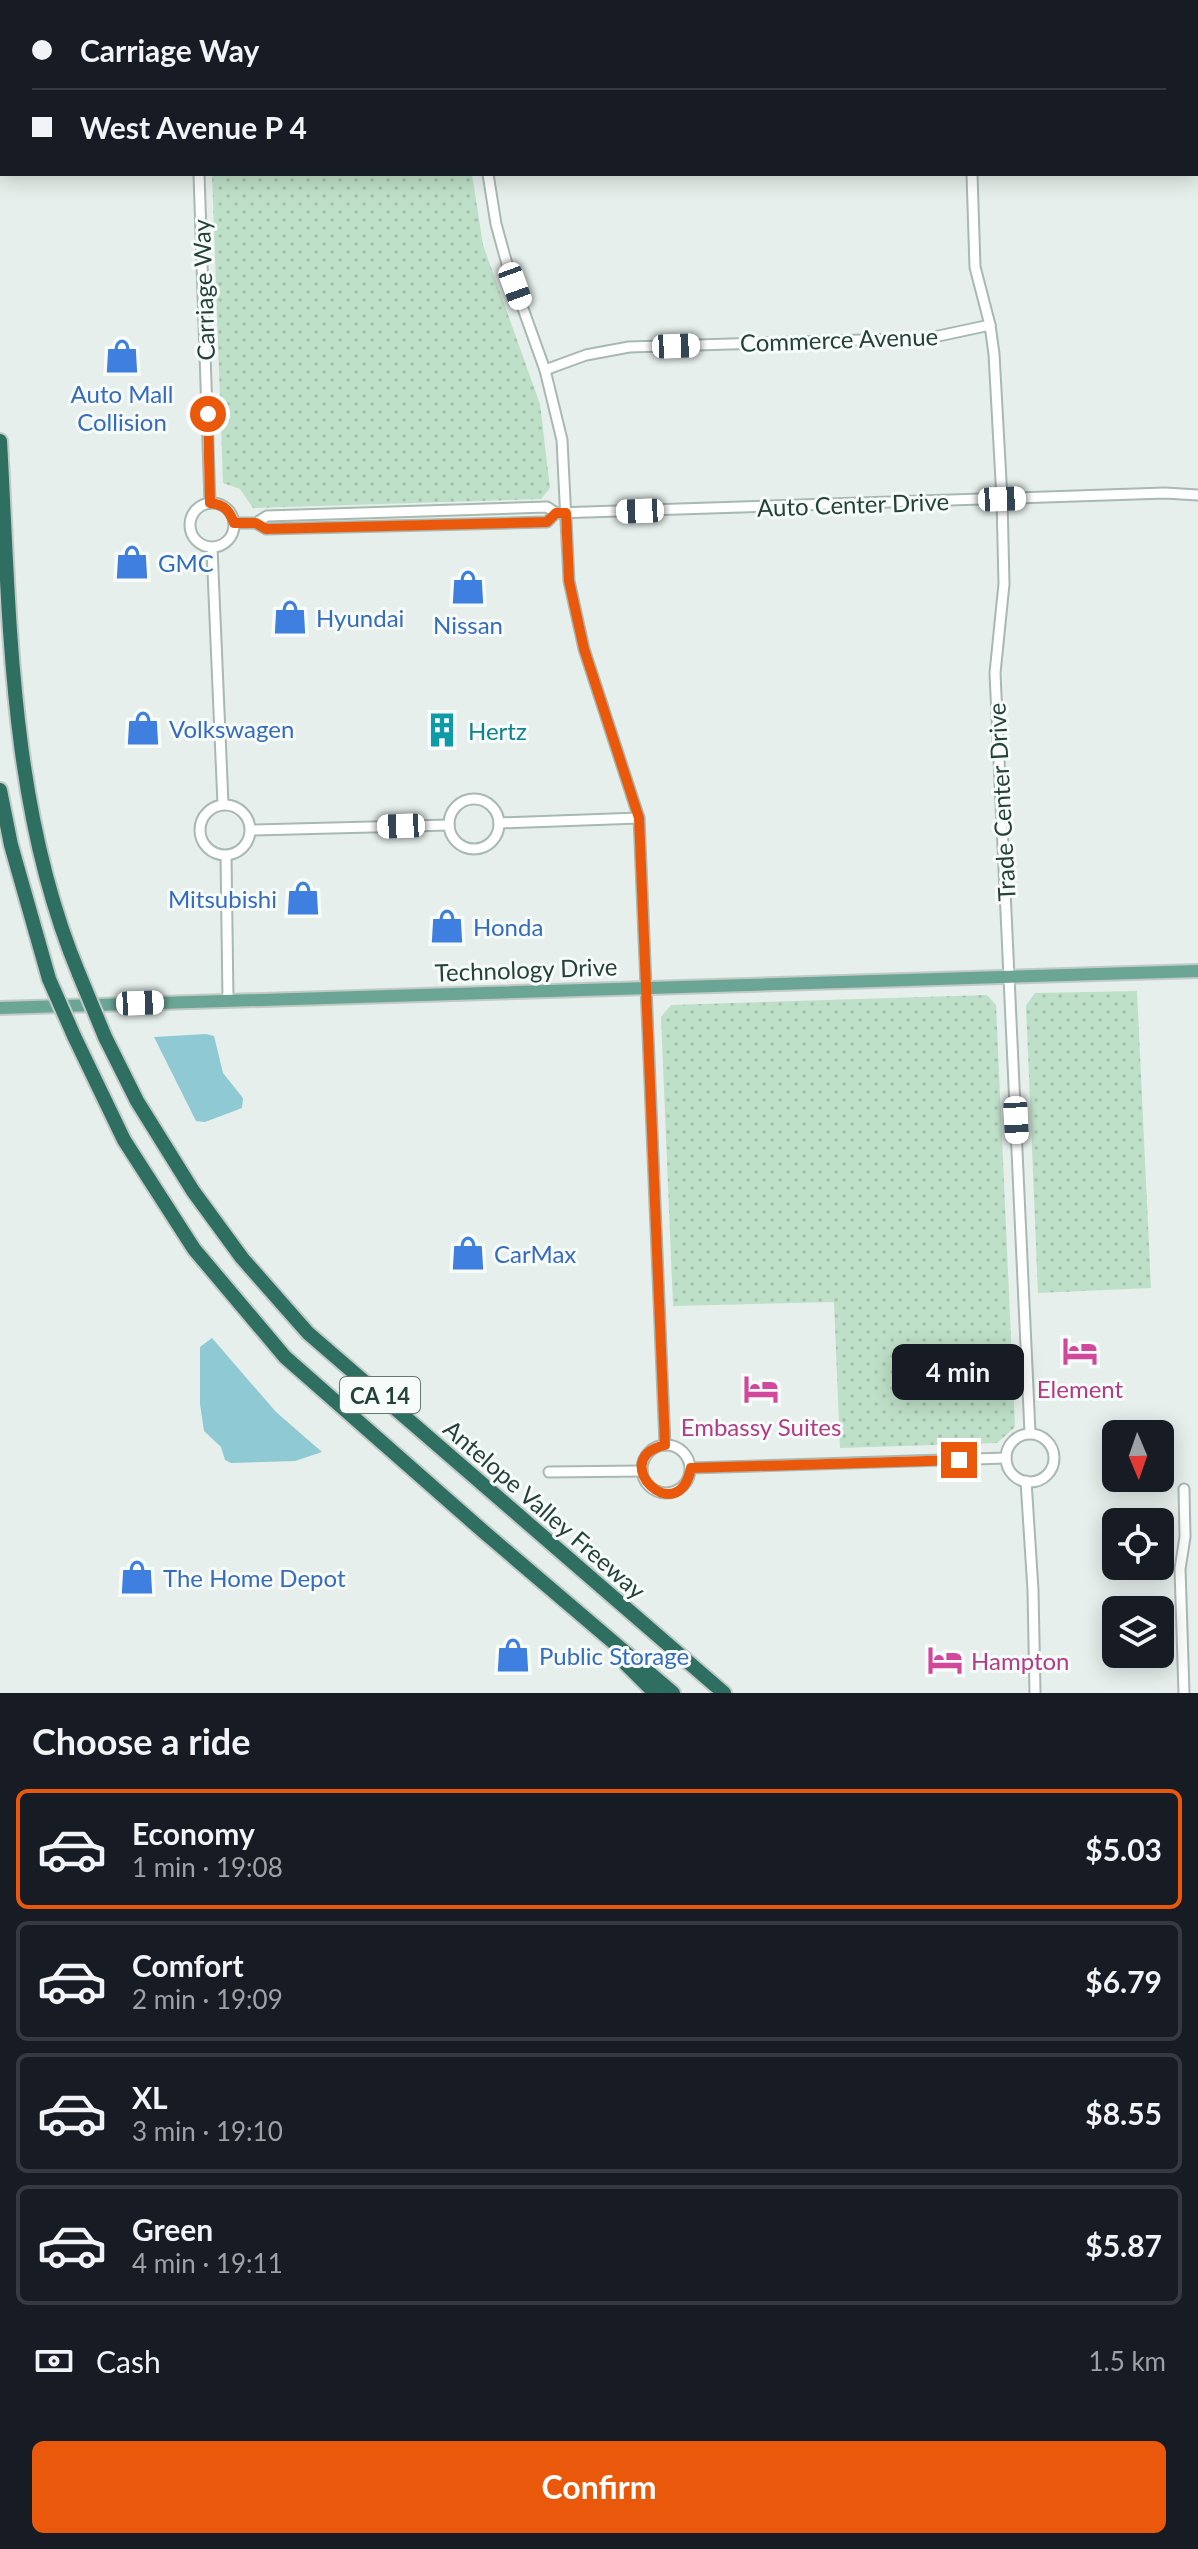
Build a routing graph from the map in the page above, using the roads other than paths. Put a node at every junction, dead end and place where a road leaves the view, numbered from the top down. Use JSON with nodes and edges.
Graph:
{"nodes":[{"id":1,"x":199,"y":176,"type":"edge"},
{"id":2,"x":488,"y":176,"type":"edge"},
{"id":3,"x":972,"y":176,"type":"edge"},
{"id":4,"x":990,"y":325,"type":"junction"},
{"id":5,"x":545,"y":370,"type":"junction"},
{"id":6,"x":0,"y":441,"type":"edge"},
{"id":7,"x":1198,"y":495,"type":"edge"},
{"id":8,"x":1002,"y":499,"type":"junction"},
{"id":9,"x":210,"y":503,"type":"junction"},
{"id":10,"x":561,"y":513,"type":"junction"},
{"id":11,"x":234,"y":523,"type":"junction"},
{"id":12,"x":256,"y":523,"type":"junction"},
{"id":13,"x":212,"y":548,"type":"junction"},
{"id":14,"x":0,"y":790,"type":"edge"},
{"id":15,"x":223,"y":804,"type":"junction"},
{"id":16,"x":639,"y":818,"type":"junction"},
{"id":17,"x":499,"y":823,"type":"junction"},
{"id":18,"x":449,"y":825,"type":"junction"},
{"id":19,"x":251,"y":830,"type":"junction"},
{"id":20,"x":226,"y":856,"type":"junction"},
{"id":21,"x":1198,"y":971,"type":"edge"},
{"id":22,"x":1010,"y":976,"type":"junction"},
{"id":23,"x":646,"y":988,"type":"junction"},
{"id":24,"x":228,"y":1000,"type":"junction"},
{"id":25,"x":0,"y":1008,"type":"edge"},
{"id":26,"x":1030,"y":1433,"type":"junction"},
{"id":27,"x":665,"y":1445,"type":"junction"},
{"id":28,"x":1006,"y":1458,"type":"junction"},
{"id":29,"x":691,"y":1468,"type":"junction"},
{"id":30,"x":642,"y":1471,"type":"junction"},
{"id":31,"x":549,"y":1472,"type":"dead end"},
{"id":32,"x":1026,"y":1481,"type":"junction"},
{"id":33,"x":1184,"y":1489,"type":"dead end"},
{"id":34,"x":597,"y":1629,"type":"junction"},
{"id":35,"x":694,"y":1667,"type":"junction"},
{"id":36,"x":655,"y":1693,"type":"edge"},
{"id":37,"x":673,"y":1693,"type":"edge"},
{"id":38,"x":724,"y":1693,"type":"edge"},
{"id":39,"x":734,"y":1693,"type":"edge"},
{"id":40,"x":1035,"y":1693,"type":"edge"},
{"id":41,"x":1184,"y":1693,"type":"edge"}],
"edges":[{"from":1,"to":9,"type":"street","name":"Carriage Way"},
{"from":2,"to":5,"type":"street"},
{"from":3,"to":4,"type":"street","name":"Trade Center Drive"},
{"from":4,"to":5,"type":"street","name":"Commerce Avenue"},
{"from":4,"to":8,"type":"street","name":"Trade Center Drive"},
{"from":5,"to":10,"type":"street"},
{"from":6,"to":35,"type":"highway","name":"Antelope Valley Freeway","number":"CA 14","bridge":true},
{"from":7,"to":8,"type":"street","name":"Auto Center Drive"},
{"from":8,"to":10,"type":"street","name":"Auto Center Drive"},
{"from":8,"to":22,"type":"street","name":"Trade Center Drive"},
{"from":9,"to":11,"type":"street"},
{"from":9,"to":13,"type":"street"},
{"from":10,"to":12,"type":"street","name":"Auto Center Drive"},
{"from":10,"to":12,"type":"street","name":"Auto Center Drive"},
{"from":10,"to":16,"type":"street"},
{"from":11,"to":12,"type":"street","name":"Auto Center Drive"},
{"from":11,"to":13,"type":"street"},
{"from":13,"to":15,"type":"street"},
{"from":14,"to":34,"type":"highway","number":"CA 14","bridge":true},
{"from":15,"to":19,"type":"street"},
{"from":15,"to":20,"type":"street"},
{"from":16,"to":17,"type":"street"},
{"from":16,"to":23,"type":"street"},
{"from":17,"to":18,"type":"street"},
{"from":17,"to":18,"type":"street"},
{"from":18,"to":19,"type":"street"},
{"from":19,"to":20,"type":"street"},
{"from":20,"to":24,"type":"street"},
{"from":21,"to":22,"type":"main road","name":"Technology Drive"},
{"from":22,"to":23,"type":"main road","name":"Technology Drive"},
{"from":22,"to":26,"type":"street","name":"Trade Center Drive"},
{"from":23,"to":24,"type":"main road","name":"Technology Drive"},
{"from":23,"to":27,"type":"street"},
{"from":24,"to":25,"type":"main road","name":"Technology Drive"},
{"from":26,"to":28,"type":"street"},
{"from":26,"to":32,"type":"street"},
{"from":27,"to":29,"type":"street"},
{"from":27,"to":30,"type":"street"},
{"from":28,"to":29,"type":"street"},
{"from":28,"to":32,"type":"street"},
{"from":29,"to":30,"type":"street"},
{"from":30,"to":31,"type":"street"},
{"from":32,"to":40,"type":"street"},
{"from":33,"to":41,"type":"street"},
{"from":34,"to":36,"type":"highway"},
{"from":34,"to":37,"type":"highway","number":"CA 14"},
{"from":35,"to":38,"type":"highway","name":"Antelope Valley Freeway","number":"CA 14"},
{"from":35,"to":39,"type":"highway"}]}
